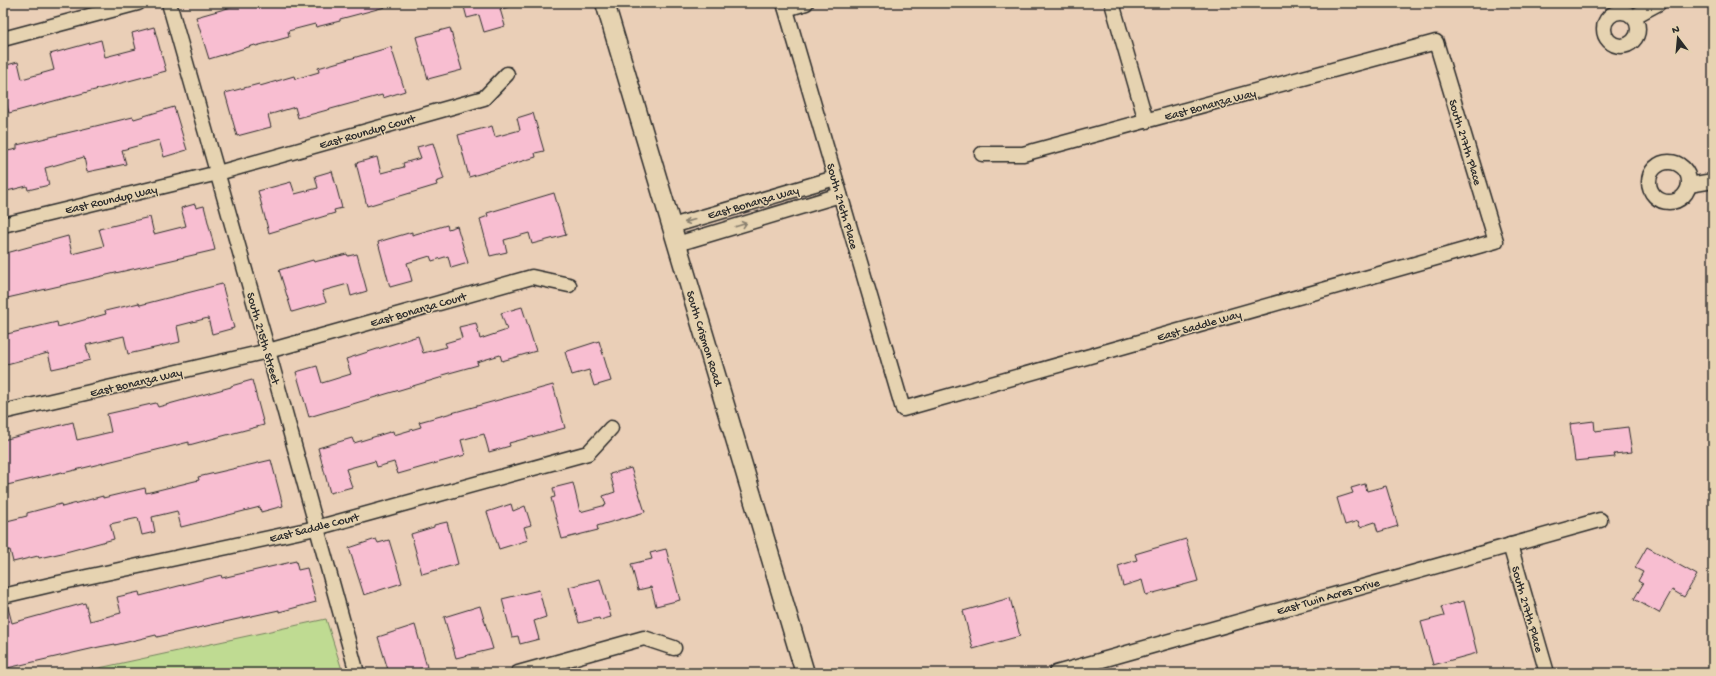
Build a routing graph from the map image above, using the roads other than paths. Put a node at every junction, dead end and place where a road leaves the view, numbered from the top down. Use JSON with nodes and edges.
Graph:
{"nodes":[{"id":1,"x":138,"y":3,"type":"edge"},
{"id":2,"x":169,"y":3,"type":"edge"},
{"id":3,"x":605,"y":3,"type":"edge"},
{"id":4,"x":806,"y":3,"type":"edge"},
{"id":5,"x":1112,"y":3,"type":"edge"},
{"id":6,"x":1659,"y":3,"type":"edge"},
{"id":7,"x":785,"y":6,"type":"edge"},
{"id":8,"x":1634,"y":17,"type":"dead end"},
{"id":9,"x":3,"y":39,"type":"edge"},
{"id":10,"x":1436,"y":42,"type":"joint"},
{"id":11,"x":508,"y":74,"type":"dead end"},
{"id":12,"x":1146,"y":121,"type":"junction"},
{"id":13,"x":982,"y":154,"type":"dead end"},
{"id":14,"x":218,"y":173,"type":"junction"},
{"id":15,"x":835,"y":178,"type":"junction"},
{"id":16,"x":1713,"y":181,"type":"edge"},
{"id":17,"x":1689,"y":185,"type":"dead end"},
{"id":18,"x":840,"y":195,"type":"junction"},
{"id":19,"x":3,"y":225,"type":"edge"},
{"id":20,"x":672,"y":226,"type":"junction"},
{"id":21,"x":1496,"y":242,"type":"joint"},
{"id":22,"x":677,"y":244,"type":"junction"},
{"id":23,"x":569,"y":285,"type":"dead end"},
{"id":24,"x":268,"y":351,"type":"junction"},
{"id":25,"x":903,"y":409,"type":"joint"},
{"id":26,"x":3,"y":412,"type":"edge"},
{"id":27,"x":611,"y":428,"type":"dead end"},
{"id":28,"x":1600,"y":520,"type":"dead end"},
{"id":29,"x":316,"y":528,"type":"junction"},
{"id":30,"x":1510,"y":545,"type":"junction"},
{"id":31,"x":3,"y":596,"type":"edge"},
{"id":32,"x":674,"y":648,"type":"dead end"},
{"id":33,"x":357,"y":673,"type":"edge"},
{"id":34,"x":518,"y":673,"type":"edge"},
{"id":35,"x":805,"y":673,"type":"edge"},
{"id":36,"x":1056,"y":673,"type":"edge"},
{"id":37,"x":1547,"y":673,"type":"edge"}],
"edges":[{"from":1,"to":9,"type":"street"},
{"from":2,"to":14,"type":"street","name":"South 215th Street"},
{"from":3,"to":20,"type":"street","name":"South Crismon Road"},
{"from":4,"to":7,"type":"street"},
{"from":5,"to":12,"type":"street"},
{"from":6,"to":8,"type":"street"},
{"from":7,"to":15,"type":"street","name":"South 216th Place"},
{"from":10,"to":12,"type":"street","name":"East Bonanza Way"},
{"from":10,"to":21,"type":"street","name":"South 217th Place"},
{"from":11,"to":14,"type":"street","name":"East Roundup Court"},
{"from":12,"to":13,"type":"street","name":"East Bonanza Way"},
{"from":14,"to":19,"type":"street","name":"East Roundup Way"},
{"from":14,"to":24,"type":"street","name":"South 215th Street"},
{"from":15,"to":18,"type":"street","name":"South 216th Place"},
{"from":15,"to":20,"type":"street","name":"East Bonanza Way","one_way":true},
{"from":16,"to":17,"type":"street"},
{"from":22,"to":18,"type":"street","name":"East Bonanza Way","one_way":true},
{"from":18,"to":25,"type":"street","name":"South 216th Place"},
{"from":20,"to":22,"type":"street","name":"South Crismon Road"},
{"from":21,"to":25,"type":"street","name":"East Saddle Way"},
{"from":22,"to":35,"type":"street","name":"South Crismon Road"},
{"from":23,"to":24,"type":"street","name":"East Bonanza Court"},
{"from":24,"to":26,"type":"street","name":"East Bonanza Way"},
{"from":24,"to":29,"type":"street","name":"South 215th Street"},
{"from":27,"to":29,"type":"street","name":"East Saddle Court"},
{"from":28,"to":30,"type":"street","name":"East Twin Acres Drive"},
{"from":29,"to":31,"type":"street","name":"East Saddle Court"},
{"from":29,"to":33,"type":"street","name":"South 215th Street"},
{"from":30,"to":36,"type":"street","name":"East Twin Acres Drive"},
{"from":30,"to":37,"type":"street","name":"South 217th Place"},
{"from":32,"to":34,"type":"street"}]}
